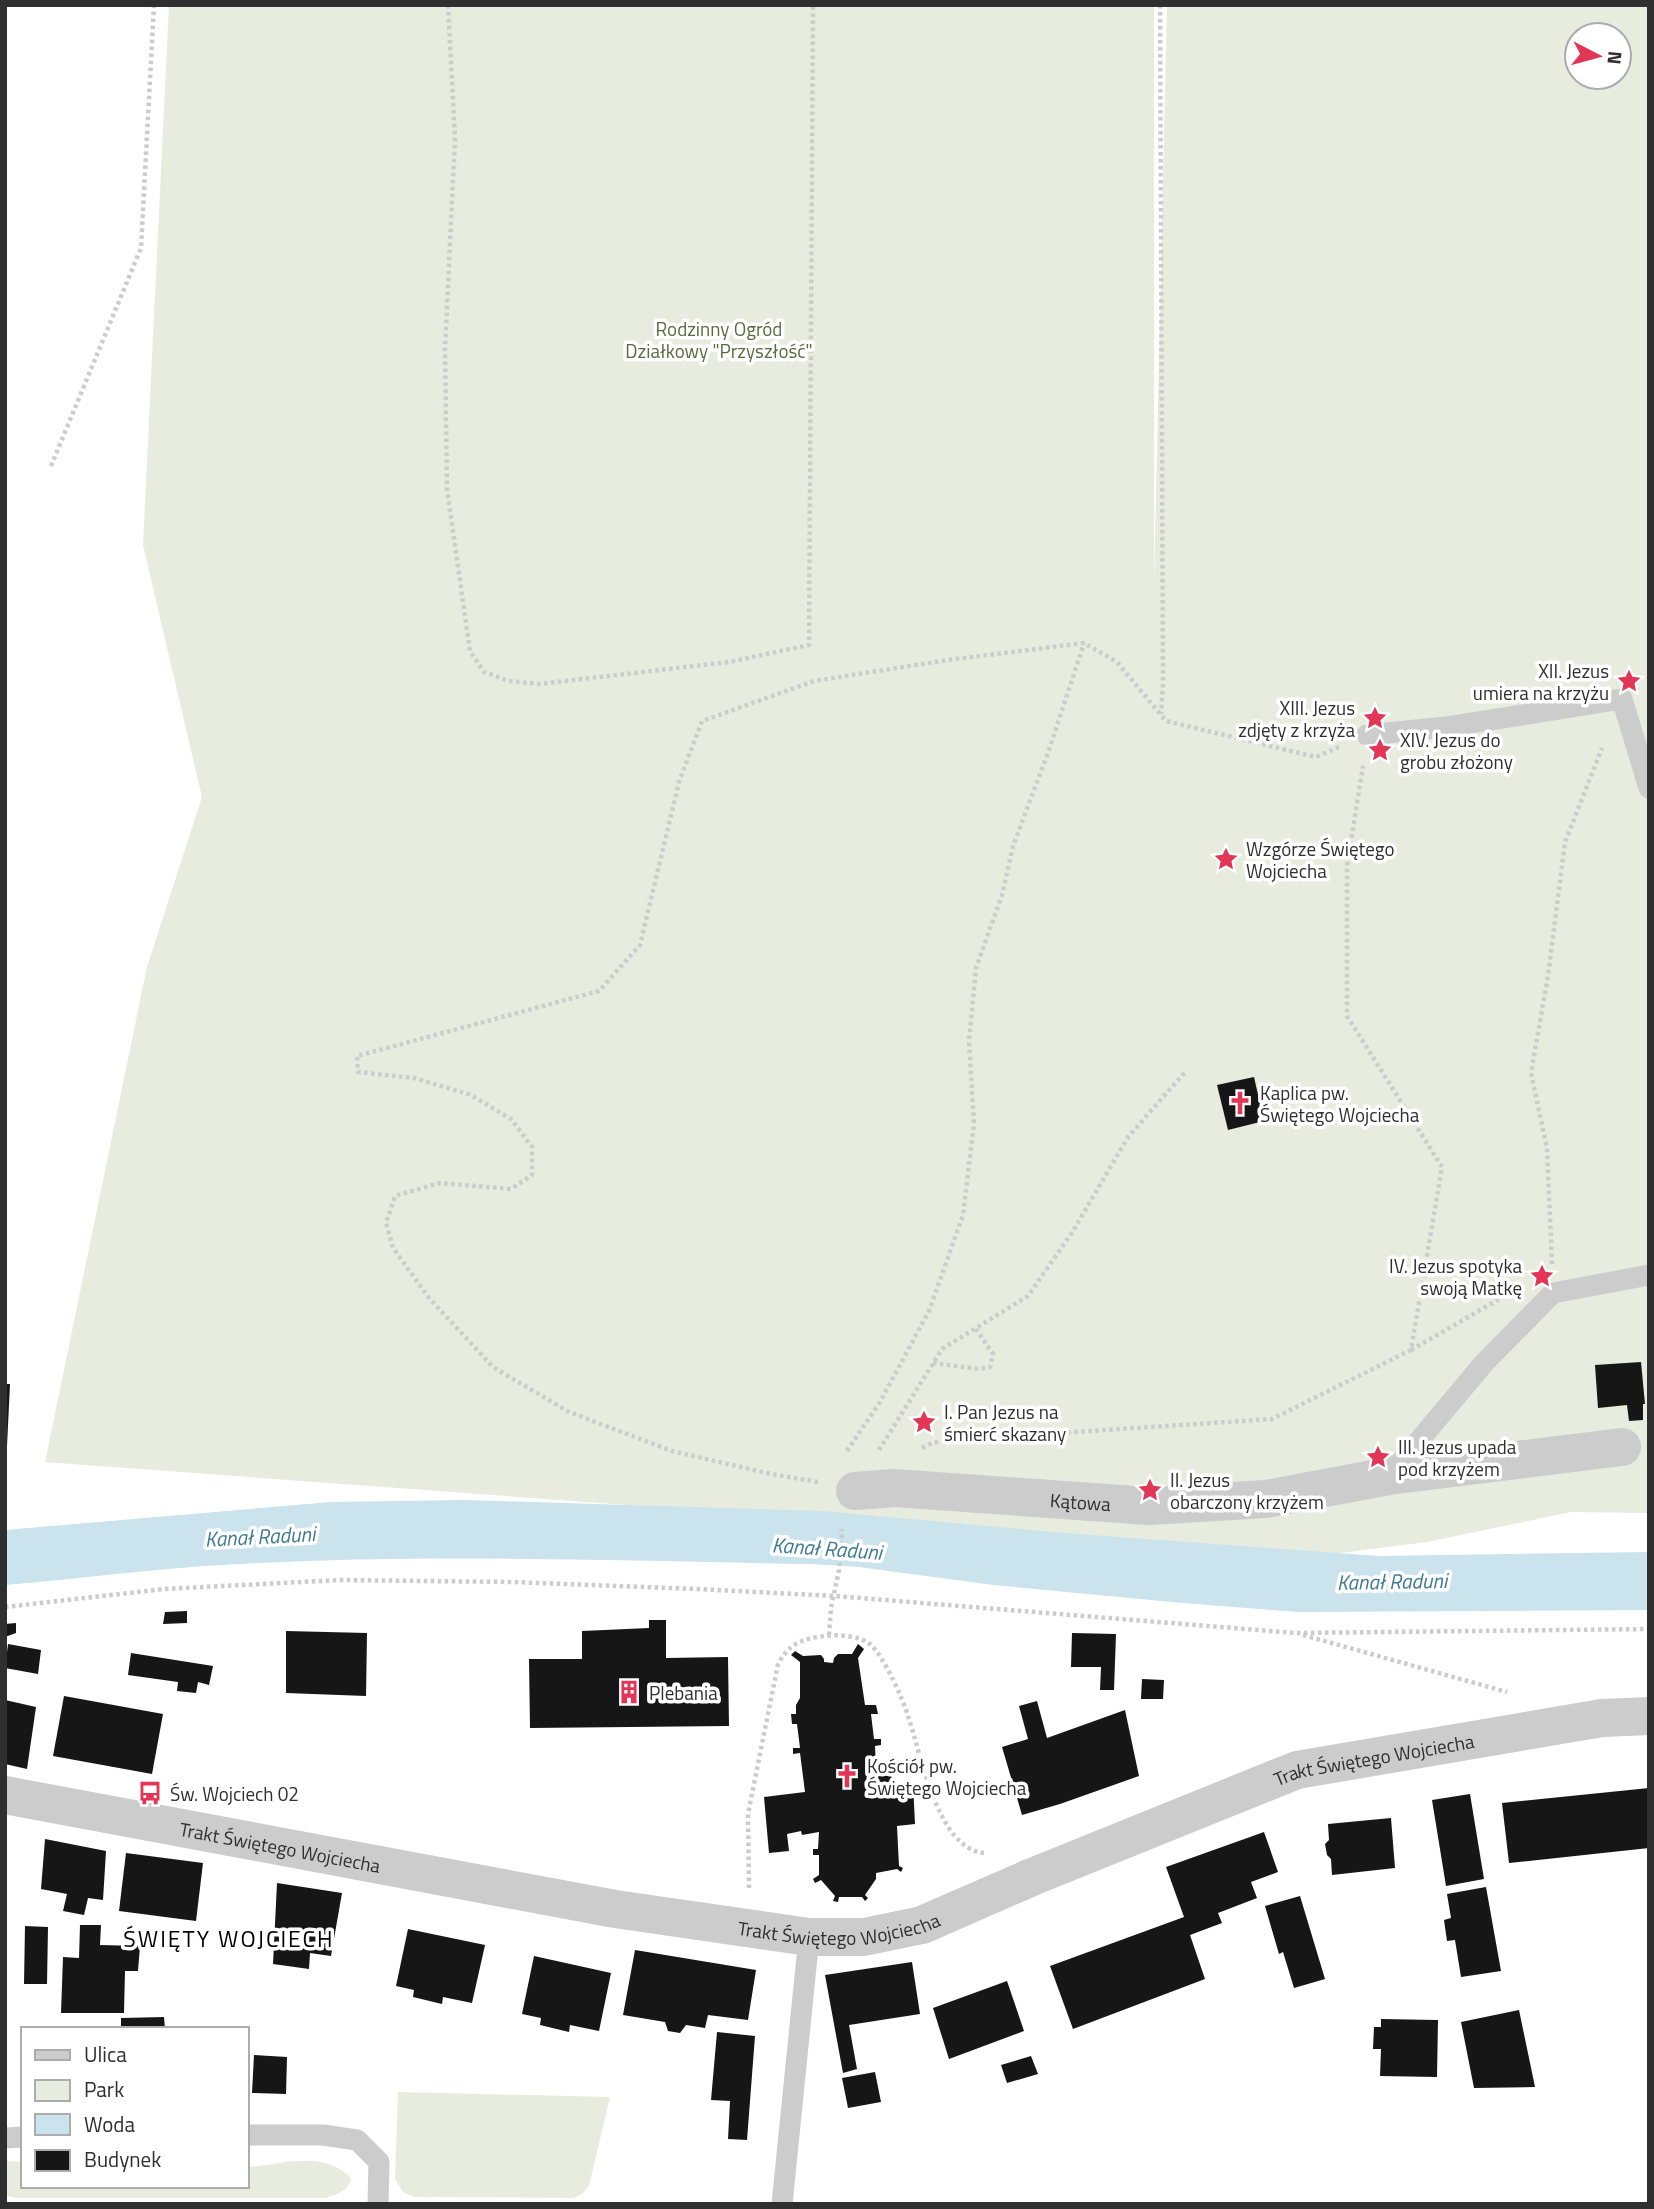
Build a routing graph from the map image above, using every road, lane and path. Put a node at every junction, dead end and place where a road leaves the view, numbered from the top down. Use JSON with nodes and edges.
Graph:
{"nodes":[{"id":1,"x":155,"y":5,"type":"edge"},
{"id":2,"x":447,"y":5,"type":"edge"},
{"id":3,"x":813,"y":5,"type":"edge"},
{"id":4,"x":1160,"y":5,"type":"edge"},
{"id":5,"x":51,"y":466,"type":"dead end"},
{"id":6,"x":1084,"y":643,"type":"junction"},
{"id":7,"x":1622,"y":699,"type":"junction"},
{"id":8,"x":1161,"y":715,"type":"junction"},
{"id":9,"x":1367,"y":735,"type":"junction"},
{"id":10,"x":1649,"y":788,"type":"edge"},
{"id":11,"x":1186,"y":1071,"type":"dead end"},
{"id":12,"x":1649,"y":1275,"type":"edge"},
{"id":13,"x":1553,"y":1293,"type":"junction"},
{"id":14,"x":976,"y":1329,"type":"junction"},
{"id":15,"x":1410,"y":1350,"type":"junction"},
{"id":16,"x":933,"y":1363,"type":"junction"},
{"id":17,"x":932,"y":1443,"type":"dead end"},
{"id":18,"x":1622,"y":1447,"type":"dead end"},
{"id":19,"x":845,"y":1453,"type":"dead end"},
{"id":20,"x":875,"y":1455,"type":"dead end"},
{"id":21,"x":1389,"y":1476,"type":"junction"},
{"id":22,"x":849,"y":1507,"type":"junction"},
{"id":23,"x":835,"y":1596,"type":"junction"},
{"id":24,"x":5,"y":1607,"type":"edge"},
{"id":25,"x":1649,"y":1629,"type":"edge"},
{"id":26,"x":1295,"y":1633,"type":"junction"},
{"id":27,"x":829,"y":1635,"type":"junction"},
{"id":28,"x":1508,"y":1692,"type":"dead end"},
{"id":29,"x":1649,"y":1716,"type":"edge"},
{"id":30,"x":5,"y":1795,"type":"edge"},
{"id":31,"x":990,"y":1853,"type":"dead end"},
{"id":32,"x":743,"y":1928,"type":"junction"},
{"id":33,"x":808,"y":1937,"type":"junction"},
{"id":34,"x":248,"y":2135,"type":"edge"},
{"id":35,"x":377,"y":2204,"type":"edge"},
{"id":36,"x":782,"y":2204,"type":"edge"}],
"edges":[{"from":1,"to":5,"type":"path"},
{"from":2,"to":3,"type":"path"},
{"from":4,"to":8,"type":"path"},
{"from":6,"to":8,"type":"path"},
{"from":6,"to":19,"type":"path"},
{"from":6,"to":22,"type":"path"},
{"from":7,"to":9,"type":"lane"},
{"from":7,"to":10,"type":"lane"},
{"from":7,"to":13,"type":"path"},
{"from":8,"to":9,"type":"path"},
{"from":9,"to":15,"type":"path"},
{"from":11,"to":14,"type":"path"},
{"from":12,"to":13,"type":"lane"},
{"from":13,"to":15,"type":"path"},
{"from":13,"to":21,"type":"lane"},
{"from":14,"to":16,"type":"path"},
{"from":14,"to":16,"type":"path"},
{"from":15,"to":17,"type":"path"},
{"from":16,"to":20,"type":"path"},
{"from":18,"to":21,"type":"street","name":"Kątowa"},
{"from":21,"to":22,"type":"street","name":"Kątowa"},
{"from":22,"to":23,"type":"path"},
{"from":23,"to":24,"type":"path"},
{"from":23,"to":26,"type":"path"},
{"from":23,"to":27,"type":"path"},
{"from":25,"to":26,"type":"path"},
{"from":26,"to":28,"type":"path"},
{"from":27,"to":31,"type":"path"},
{"from":27,"to":32,"type":"path"},
{"from":29,"to":33,"type":"street","name":"Trakt Świętego Wojciecha"},
{"from":30,"to":32,"type":"street","name":"Trakt Świętego Wojciecha"},
{"from":32,"to":33,"type":"street","name":"Trakt Świętego Wojciecha"},
{"from":33,"to":36,"type":"lane"},
{"from":34,"to":35,"type":"lane"}]}
